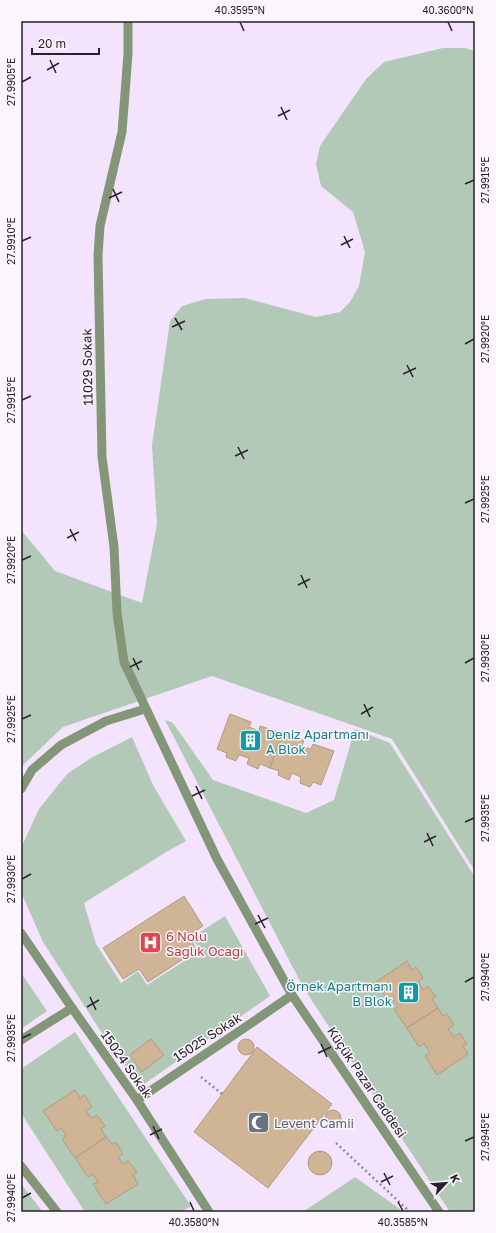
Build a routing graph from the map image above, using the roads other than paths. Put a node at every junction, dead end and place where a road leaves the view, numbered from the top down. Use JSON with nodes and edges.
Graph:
{"nodes":[{"id":1,"x":128,"y":21,"type":"edge"},
{"id":2,"x":145,"y":709,"type":"junction"},
{"id":3,"x":21,"y":789,"type":"edge"},
{"id":4,"x":21,"y":933,"type":"edge"},
{"id":5,"x":292,"y":995,"type":"junction"},
{"id":6,"x":72,"y":1008,"type":"junction"},
{"id":7,"x":21,"y":1040,"type":"edge"},
{"id":8,"x":137,"y":1100,"type":"junction"},
{"id":9,"x":21,"y":1166,"type":"edge"},
{"id":10,"x":57,"y":1212,"type":"edge"},
{"id":11,"x":208,"y":1212,"type":"edge"},
{"id":12,"x":439,"y":1212,"type":"edge"}],
"edges":[{"from":1,"to":2,"type":"lane","name":"11029 Sokak"},
{"from":2,"to":3,"type":"lane"},
{"from":2,"to":5,"type":"lane","name":"Küçük Pazar Caddesi"},
{"from":4,"to":6,"type":"lane","name":"15024 Sokak"},
{"from":5,"to":8,"type":"lane","name":"15025 Sokak"},
{"from":5,"to":12,"type":"lane","name":"Küçük Pazar Caddesi"},
{"from":6,"to":7,"type":"lane"},
{"from":6,"to":8,"type":"lane","name":"15024 Sokak"},
{"from":8,"to":11,"type":"lane","name":"15024 Sokak"},
{"from":9,"to":10,"type":"lane"}]}
